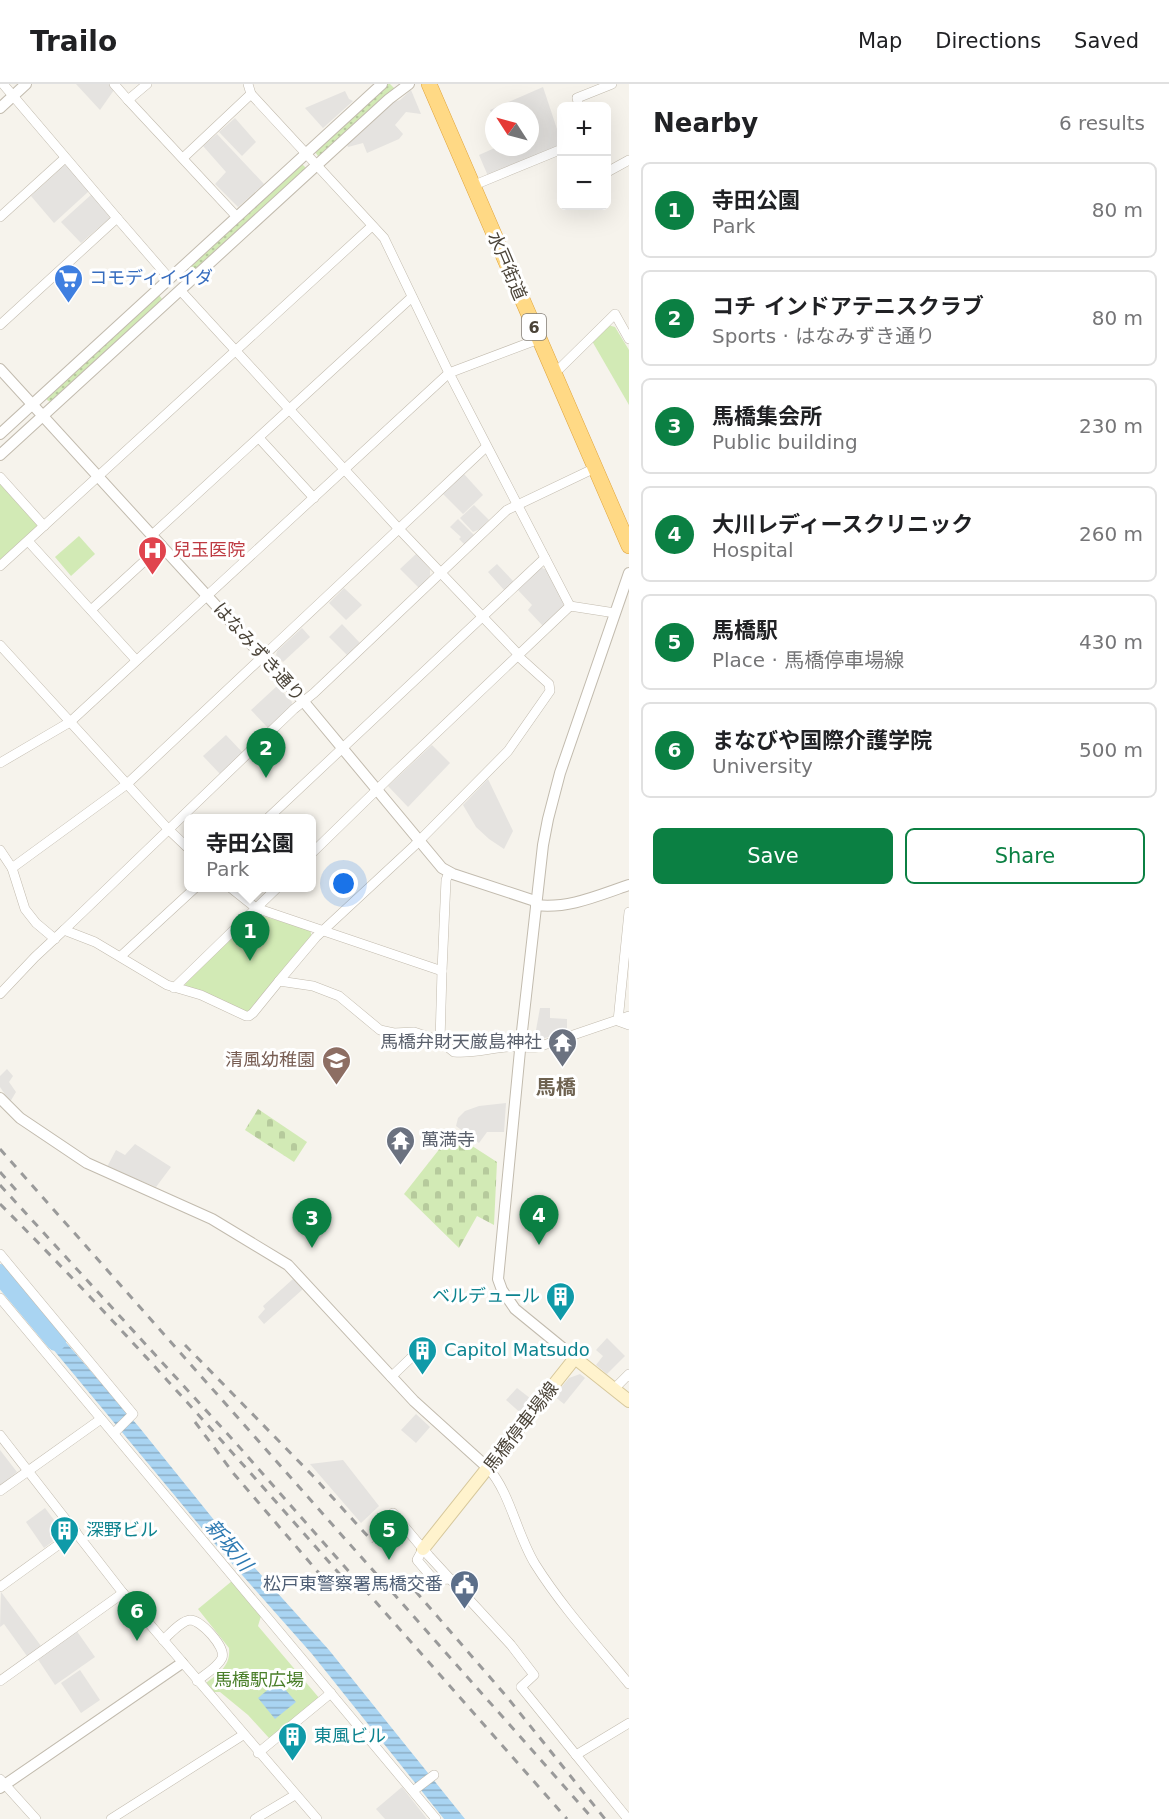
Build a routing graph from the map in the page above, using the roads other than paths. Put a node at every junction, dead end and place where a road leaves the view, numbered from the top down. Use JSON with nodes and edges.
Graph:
{"nodes":[{"id":1,"x":3,"y":84,"type":"edge"},
{"id":2,"x":26,"y":84,"type":"edge"},
{"id":3,"x":114,"y":84,"type":"edge"},
{"id":4,"x":147,"y":84,"type":"edge"},
{"id":5,"x":248,"y":84,"type":"edge"},
{"id":6,"x":382,"y":84,"type":"edge"},
{"id":7,"x":409,"y":84,"type":"edge"},
{"id":8,"x":429,"y":84,"type":"edge"},
{"id":9,"x":612,"y":84,"type":"edge"},
{"id":10,"x":251,"y":94,"type":"junction"},
{"id":11,"x":13,"y":96,"type":"junction"},
{"id":12,"x":128,"y":100,"type":"junction"},
{"id":13,"x":578,"y":102,"type":"edge"},
{"id":14,"x":0,"y":108,"type":"edge"},
{"id":15,"x":557,"y":151,"type":"edge"},
{"id":16,"x":306,"y":153,"type":"junction"},
{"id":17,"x":65,"y":158,"type":"junction"},
{"id":18,"x":183,"y":158,"type":"junction"},
{"id":19,"x":629,"y":160,"type":"edge"},
{"id":20,"x":316,"y":165,"type":"junction"},
{"id":21,"x":611,"y":170,"type":"edge"},
{"id":22,"x":472,"y":186,"type":"junction"},
{"id":23,"x":0,"y":217,"type":"edge"},
{"id":24,"x":237,"y":217,"type":"junction"},
{"id":25,"x":117,"y":218,"type":"junction"},
{"id":26,"x":372,"y":226,"type":"junction"},
{"id":27,"x":170,"y":278,"type":"junction"},
{"id":28,"x":180,"y":290,"type":"junction"},
{"id":29,"x":412,"y":297,"type":"junction"},
{"id":30,"x":0,"y":325,"type":"edge"},
{"id":31,"x":539,"y":339,"type":"junction"},
{"id":32,"x":629,"y":339,"type":"edge"},
{"id":33,"x":235,"y":351,"type":"junction"},
{"id":34,"x":0,"y":369,"type":"edge"},
{"id":35,"x":449,"y":374,"type":"junction"},
{"id":36,"x":554,"y":374,"type":"junction"},
{"id":37,"x":33,"y":404,"type":"junction"},
{"id":38,"x":290,"y":410,"type":"junction"},
{"id":39,"x":44,"y":415,"type":"junction"},
{"id":40,"x":0,"y":434,"type":"edge"},
{"id":41,"x":259,"y":438,"type":"junction"},
{"id":42,"x":486,"y":447,"type":"junction"},
{"id":43,"x":0,"y":455,"type":"edge"},
{"id":44,"x":595,"y":468,"type":"junction"},
{"id":45,"x":345,"y":470,"type":"junction"},
{"id":46,"x":99,"y":476,"type":"junction"},
{"id":47,"x":0,"y":477,"type":"edge"},
{"id":48,"x":314,"y":498,"type":"junction"},
{"id":49,"x":518,"y":504,"type":"junction"},
{"id":50,"x":44,"y":526,"type":"junction"},
{"id":51,"x":399,"y":529,"type":"junction"},
{"id":52,"x":152,"y":535,"type":"junction"},
{"id":53,"x":28,"y":541,"type":"junction"},
{"id":54,"x":162,"y":546,"type":"junction"},
{"id":55,"x":629,"y":546,"type":"edge"},
{"id":56,"x":545,"y":558,"type":"junction"},
{"id":57,"x":0,"y":566,"type":"edge"},
{"id":58,"x":441,"y":573,"type":"junction"},
{"id":59,"x":629,"y":573,"type":"edge"},
{"id":60,"x":207,"y":595,"type":"junction"},
{"id":61,"x":570,"y":606,"type":"junction"},
{"id":62,"x":91,"y":610,"type":"junction"},
{"id":63,"x":615,"y":613,"type":"junction"},
{"id":64,"x":482,"y":616,"type":"junction"},
{"id":65,"x":0,"y":645,"type":"edge"},
{"id":66,"x":264,"y":656,"type":"junction"},
{"id":67,"x":519,"y":656,"type":"junction"},
{"id":68,"x":136,"y":660,"type":"junction"},
{"id":69,"x":304,"y":702,"type":"junction"},
{"id":70,"x":70,"y":722,"type":"junction"},
{"id":71,"x":343,"y":747,"type":"junction"},
{"id":72,"x":0,"y":762,"type":"edge"},
{"id":73,"x":127,"y":783,"type":"junction"},
{"id":74,"x":378,"y":789,"type":"junction"},
{"id":75,"x":184,"y":814,"type":"edge"},
{"id":76,"x":184,"y":814,"type":"edge"},
{"id":77,"x":273,"y":814,"type":"edge"},
{"id":78,"x":168,"y":829,"type":"junction"},
{"id":79,"x":420,"y":840,"type":"junction"},
{"id":80,"x":184,"y":843,"type":"edge"},
{"id":81,"x":316,"y":849,"type":"edge"},
{"id":82,"x":0,"y":850,"type":"edge"},
{"id":83,"x":12,"y":868,"type":"junction"},
{"id":84,"x":449,"y":872,"type":"junction"},
{"id":85,"x":629,"y":885,"type":"edge"},
{"id":86,"x":191,"y":892,"type":"edge"},
{"id":87,"x":236,"y":892,"type":"edge"},
{"id":88,"x":272,"y":892,"type":"edge"},
{"id":89,"x":536,"y":903,"type":"junction"},
{"id":90,"x":256,"y":908,"type":"junction"},
{"id":91,"x":629,"y":912,"type":"edge"},
{"id":92,"x":64,"y":930,"type":"junction"},
{"id":93,"x":324,"y":930,"type":"junction"},
{"id":94,"x":55,"y":939,"type":"junction"},
{"id":95,"x":120,"y":956,"type":"junction"},
{"id":96,"x":442,"y":971,"type":"junction"},
{"id":97,"x":279,"y":981,"type":"junction"},
{"id":98,"x":174,"y":987,"type":"junction"},
{"id":99,"x":0,"y":994,"type":"edge"},
{"id":100,"x":629,"y":1016,"type":"edge"},
{"id":101,"x":618,"y":1021,"type":"junction"},
{"id":102,"x":629,"y":1025,"type":"edge"},
{"id":103,"x":440,"y":1041,"type":"junction"},
{"id":104,"x":521,"y":1048,"type":"junction"},
{"id":105,"x":0,"y":1098,"type":"edge"},
{"id":106,"x":0,"y":1254,"type":"edge"},
{"id":107,"x":0,"y":1298,"type":"edge"},
{"id":108,"x":417,"y":1352,"type":"dead end"},
{"id":109,"x":574,"y":1358,"type":"junction"},
{"id":110,"x":629,"y":1374,"type":"edge"},
{"id":111,"x":391,"y":1377,"type":"junction"},
{"id":112,"x":614,"y":1389,"type":"junction"},
{"id":113,"x":629,"y":1401,"type":"edge"},
{"id":114,"x":101,"y":1419,"type":"junction"},
{"id":115,"x":114,"y":1433,"type":"junction"},
{"id":116,"x":0,"y":1435,"type":"edge"},
{"id":117,"x":488,"y":1468,"type":"junction"},
{"id":118,"x":28,"y":1472,"type":"junction"},
{"id":119,"x":0,"y":1491,"type":"edge"},
{"id":120,"x":393,"y":1513,"type":"dead end"},
{"id":121,"x":76,"y":1532,"type":"junction"},
{"id":122,"x":423,"y":1549,"type":"junction"},
{"id":123,"x":0,"y":1587,"type":"edge"},
{"id":124,"x":123,"y":1593,"type":"junction"},
{"id":125,"x":163,"y":1640,"type":"junction"},
{"id":126,"x":182,"y":1663,"type":"junction"},
{"id":127,"x":0,"y":1681,"type":"edge"},
{"id":128,"x":197,"y":1681,"type":"junction"},
{"id":129,"x":629,"y":1684,"type":"edge"},
{"id":130,"x":331,"y":1693,"type":"junction"},
{"id":131,"x":629,"y":1724,"type":"edge"},
{"id":132,"x":243,"y":1735,"type":"junction"},
{"id":133,"x":258,"y":1753,"type":"junction"},
{"id":134,"x":576,"y":1755,"type":"junction"},
{"id":135,"x":434,"y":1775,"type":"dead end"},
{"id":136,"x":2,"y":1784,"type":"edge"},
{"id":137,"x":413,"y":1791,"type":"junction"},
{"id":138,"x":295,"y":1796,"type":"junction"},
{"id":139,"x":36,"y":1819,"type":"edge"},
{"id":140,"x":111,"y":1819,"type":"edge"},
{"id":141,"x":255,"y":1819,"type":"edge"},
{"id":142,"x":317,"y":1819,"type":"edge"},
{"id":143,"x":436,"y":1819,"type":"edge"},
{"id":144,"x":628,"y":1819,"type":"edge"}],
"edges":[{"from":1,"to":11,"type":"street"},
{"from":2,"to":11,"type":"street"},
{"from":3,"to":12,"type":"street"},
{"from":4,"to":12,"type":"street"},
{"from":5,"to":10,"type":"street"},
{"from":6,"to":16,"type":"street"},
{"from":7,"to":20,"type":"street"},
{"from":8,"to":22,"type":"highway","name":"水戸街道","number":"6"},
{"from":9,"to":13,"type":"street"},
{"from":10,"to":16,"type":"street"},
{"from":10,"to":18,"type":"street"},
{"from":11,"to":14,"type":"street"},
{"from":11,"to":17,"type":"street"},
{"from":12,"to":18,"type":"street"},
{"from":15,"to":22,"type":"street"},
{"from":16,"to":20,"type":"street"},
{"from":16,"to":24,"type":"street"},
{"from":17,"to":23,"type":"street"},
{"from":17,"to":25,"type":"street"},
{"from":18,"to":24,"type":"street"},
{"from":19,"to":21,"type":"street"},
{"from":20,"to":26,"type":"street"},
{"from":20,"to":28,"type":"street"},
{"from":22,"to":31,"type":"highway","name":"水戸街道","number":"6"},
{"from":24,"to":27,"type":"street"},
{"from":25,"to":27,"type":"street"},
{"from":25,"to":30,"type":"street"},
{"from":26,"to":29,"type":"street"},
{"from":26,"to":33,"type":"street"},
{"from":27,"to":28,"type":"street"},
{"from":27,"to":28,"type":"street"},
{"from":27,"to":37,"type":"street"},
{"from":28,"to":33,"type":"street"},
{"from":28,"to":39,"type":"street"},
{"from":29,"to":35,"type":"street"},
{"from":29,"to":38,"type":"street"},
{"from":31,"to":35,"type":"street"},
{"from":31,"to":36,"type":"highway","name":"水戸街道","number":"6"},
{"from":32,"to":36,"type":"street"},
{"from":33,"to":38,"type":"street"},
{"from":33,"to":46,"type":"street"},
{"from":34,"to":37,"type":"street","name":"はなみずき通り"},
{"from":35,"to":42,"type":"street"},
{"from":35,"to":45,"type":"street"},
{"from":36,"to":44,"type":"highway","name":"水戸街道","number":"6"},
{"from":37,"to":39,"type":"street","name":"はなみずき通り"},
{"from":37,"to":40,"type":"street"},
{"from":38,"to":41,"type":"street"},
{"from":38,"to":45,"type":"street"},
{"from":39,"to":43,"type":"street"},
{"from":39,"to":46,"type":"street","name":"はなみずき通り"},
{"from":41,"to":48,"type":"street"},
{"from":41,"to":52,"type":"street"},
{"from":42,"to":49,"type":"street"},
{"from":42,"to":51,"type":"street"},
{"from":44,"to":49,"type":"street"},
{"from":44,"to":55,"type":"highway","name":"水戸街道","number":"6"},
{"from":45,"to":48,"type":"street"},
{"from":45,"to":51,"type":"street"},
{"from":46,"to":50,"type":"street"},
{"from":46,"to":52,"type":"street","name":"はなみずき通り"},
{"from":47,"to":50,"type":"street"},
{"from":48,"to":60,"type":"street"},
{"from":49,"to":56,"type":"street"},
{"from":49,"to":58,"type":"street"},
{"from":50,"to":53,"type":"street"},
{"from":51,"to":58,"type":"street"},
{"from":51,"to":66,"type":"street"},
{"from":52,"to":54,"type":"street","name":"はなみずき通り"},
{"from":53,"to":57,"type":"street"},
{"from":53,"to":62,"type":"street"},
{"from":54,"to":60,"type":"street","name":"はなみずき通り"},
{"from":54,"to":62,"type":"street"},
{"from":56,"to":61,"type":"street"},
{"from":56,"to":64,"type":"street"},
{"from":58,"to":64,"type":"street"},
{"from":58,"to":69,"type":"street"},
{"from":59,"to":63,"type":"street"},
{"from":60,"to":66,"type":"street","name":"はなみずき通り"},
{"from":60,"to":68,"type":"street"},
{"from":61,"to":63,"type":"street"},
{"from":61,"to":67,"type":"street"},
{"from":62,"to":68,"type":"street"},
{"from":63,"to":89,"type":"street"},
{"from":64,"to":67,"type":"street"},
{"from":64,"to":71,"type":"street"},
{"from":65,"to":70,"type":"street"},
{"from":66,"to":69,"type":"street","name":"はなみずき通り"},
{"from":66,"to":73,"type":"street"},
{"from":67,"to":74,"type":"street"},
{"from":67,"to":79,"type":"street"},
{"from":68,"to":70,"type":"street"},
{"from":69,"to":71,"type":"street","name":"はなみずき通り"},
{"from":69,"to":75,"type":"street"},
{"from":70,"to":72,"type":"street"},
{"from":70,"to":73,"type":"street"},
{"from":71,"to":74,"type":"street","name":"はなみずき通り"},
{"from":71,"to":77,"type":"street"},
{"from":73,"to":78,"type":"street"},
{"from":73,"to":83,"type":"street"},
{"from":74,"to":79,"type":"street","name":"はなみずき通り"},
{"from":74,"to":81,"type":"street"},
{"from":76,"to":78,"type":"street"},
{"from":78,"to":80,"type":"street"},
{"from":78,"to":92,"type":"street"},
{"from":79,"to":84,"type":"street","name":"はなみずき通り"},
{"from":79,"to":93,"type":"street"},
{"from":82,"to":83,"type":"street"},
{"from":83,"to":94,"type":"street"},
{"from":84,"to":89,"type":"street","name":"はなみずき通り"},
{"from":84,"to":96,"type":"street"},
{"from":85,"to":89,"type":"street","name":"はなみずき通り"},
{"from":86,"to":95,"type":"street"},
{"from":87,"to":90,"type":"street"},
{"from":88,"to":90,"type":"street"},
{"from":89,"to":104,"type":"street"},
{"from":90,"to":93,"type":"street"},
{"from":90,"to":98,"type":"street"},
{"from":91,"to":101,"type":"street"},
{"from":92,"to":94,"type":"street"},
{"from":92,"to":95,"type":"street"},
{"from":93,"to":96,"type":"street"},
{"from":93,"to":97,"type":"street"},
{"from":94,"to":99,"type":"street"},
{"from":95,"to":98,"type":"street"},
{"from":96,"to":103,"type":"street"},
{"from":97,"to":98,"type":"street"},
{"from":97,"to":103,"type":"street"},
{"from":100,"to":101,"type":"street"},
{"from":101,"to":102,"type":"street"},
{"from":101,"to":104,"type":"street"},
{"from":103,"to":104,"type":"street"},
{"from":104,"to":109,"type":"street"},
{"from":105,"to":111,"type":"street"},
{"from":106,"to":115,"type":"street"},
{"from":107,"to":114,"type":"street"},
{"from":108,"to":111,"type":"street"},
{"from":109,"to":112,"type":"main road"},
{"from":109,"to":117,"type":"main road","name":"馬橋停車場線"},
{"from":110,"to":112,"type":"street"},
{"from":111,"to":117,"type":"street"},
{"from":112,"to":113,"type":"main road"},
{"from":114,"to":115,"type":"street"},
{"from":114,"to":118,"type":"street"},
{"from":115,"to":130,"type":"street"},
{"from":116,"to":118,"type":"street"},
{"from":117,"to":122,"type":"main road","name":"馬橋停車場線"},
{"from":117,"to":129,"type":"street"},
{"from":118,"to":119,"type":"street"},
{"from":118,"to":121,"type":"street"},
{"from":120,"to":122,"type":"street"},
{"from":121,"to":123,"type":"street"},
{"from":121,"to":124,"type":"street"},
{"from":122,"to":134,"type":"street"},
{"from":124,"to":125,"type":"street"},
{"from":124,"to":127,"type":"street"},
{"from":125,"to":126,"type":"street"},
{"from":125,"to":128,"type":"street"},
{"from":126,"to":128,"type":"street"},
{"from":126,"to":136,"type":"street"},
{"from":128,"to":132,"type":"street"},
{"from":130,"to":133,"type":"street"},
{"from":130,"to":137,"type":"street"},
{"from":131,"to":134,"type":"street"},
{"from":132,"to":133,"type":"street"},
{"from":132,"to":140,"type":"street"},
{"from":133,"to":138,"type":"street"},
{"from":134,"to":144,"type":"street"},
{"from":135,"to":137,"type":"street"},
{"from":136,"to":139,"type":"street"},
{"from":137,"to":143,"type":"street"},
{"from":138,"to":141,"type":"street"},
{"from":138,"to":142,"type":"street"}]}
